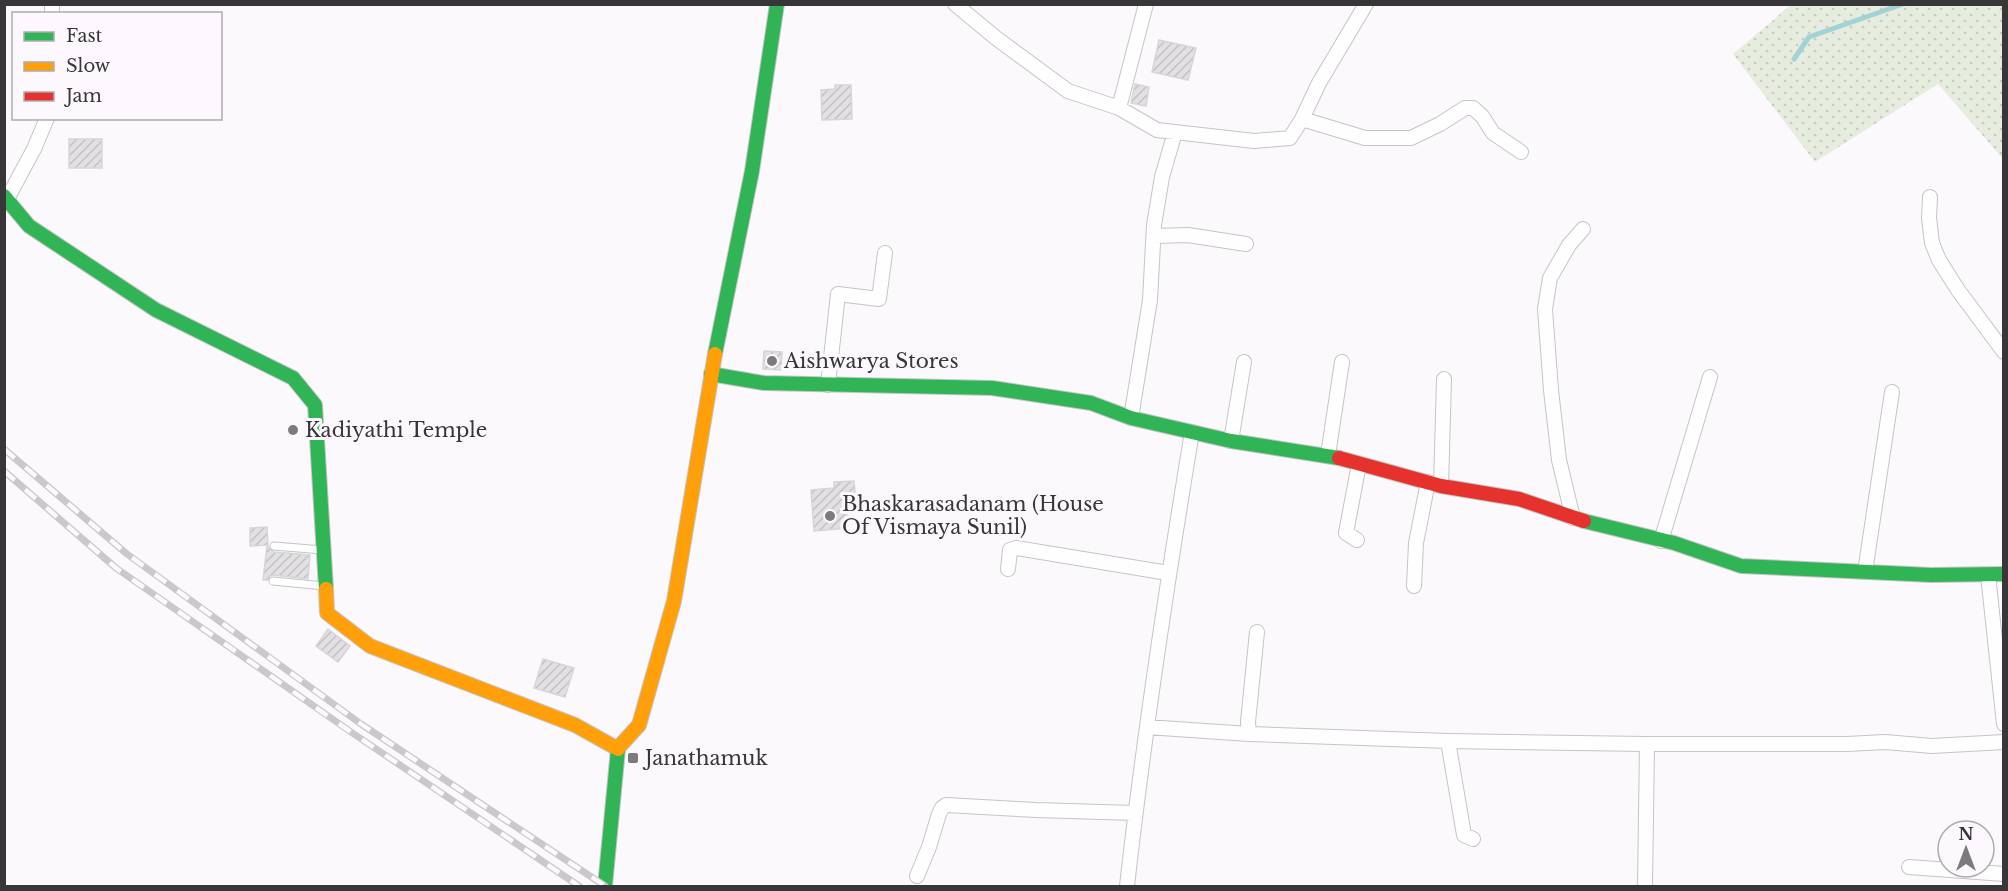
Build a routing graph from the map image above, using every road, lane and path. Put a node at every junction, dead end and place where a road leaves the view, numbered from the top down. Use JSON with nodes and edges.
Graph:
{"nodes":[{"id":1,"x":777,"y":4,"type":"edge"},
{"id":2,"x":955,"y":4,"type":"edge"},
{"id":3,"x":1146,"y":4,"type":"edge"},
{"id":4,"x":1366,"y":4,"type":"edge"},
{"id":5,"x":1119,"y":108,"type":"junction"},
{"id":6,"x":1302,"y":119,"type":"junction"},
{"id":7,"x":46,"y":120,"type":"edge"},
{"id":8,"x":1175,"y":132,"type":"junction"},
{"id":9,"x":1521,"y":152,"type":"dead end"},
{"id":10,"x":1929,"y":197,"type":"dead end"},
{"id":11,"x":6,"y":198,"type":"edge"},
{"id":12,"x":1583,"y":229,"type":"dead end"},
{"id":13,"x":1154,"y":236,"type":"junction"},
{"id":14,"x":1246,"y":244,"type":"dead end"},
{"id":15,"x":885,"y":253,"type":"dead end"},
{"id":16,"x":2004,"y":352,"type":"edge"},
{"id":17,"x":1244,"y":362,"type":"dead end"},
{"id":18,"x":1342,"y":362,"type":"dead end"},
{"id":19,"x":711,"y":374,"type":"junction"},
{"id":20,"x":1710,"y":377,"type":"dead end"},
{"id":21,"x":1444,"y":379,"type":"dead end"},
{"id":22,"x":828,"y":385,"type":"junction"},
{"id":23,"x":1892,"y":392,"type":"dead end"},
{"id":24,"x":1131,"y":418,"type":"junction"},
{"id":25,"x":1192,"y":432,"type":"junction"},
{"id":26,"x":1232,"y":441,"type":"junction"},
{"id":27,"x":1328,"y":455,"type":"junction"},
{"id":28,"x":1359,"y":464,"type":"junction"},
{"id":29,"x":1434,"y":484,"type":"junction"},
{"id":30,"x":1573,"y":518,"type":"junction"},
{"id":31,"x":1358,"y":540,"type":"dead end"},
{"id":32,"x":1661,"y":541,"type":"junction"},
{"id":33,"x":274,"y":546,"type":"dead end"},
{"id":34,"x":324,"y":550,"type":"junction"},
{"id":35,"x":1008,"y":569,"type":"dead end"},
{"id":36,"x":1865,"y":572,"type":"junction"},
{"id":37,"x":1168,"y":573,"type":"junction"},
{"id":38,"x":2004,"y":574,"type":"edge"},
{"id":39,"x":1988,"y":575,"type":"junction"},
{"id":40,"x":273,"y":581,"type":"dead end"},
{"id":41,"x":325,"y":586,"type":"junction"},
{"id":42,"x":1414,"y":586,"type":"dead end"},
{"id":43,"x":1257,"y":632,"type":"dead end"},
{"id":44,"x":2004,"y":724,"type":"edge"},
{"id":45,"x":1147,"y":726,"type":"junction"},
{"id":46,"x":1249,"y":734,"type":"junction"},
{"id":47,"x":1448,"y":741,"type":"junction"},
{"id":48,"x":2004,"y":742,"type":"edge"},
{"id":49,"x":1647,"y":744,"type":"junction"},
{"id":50,"x":618,"y":748,"type":"junction"},
{"id":51,"x":1135,"y":813,"type":"junction"},
{"id":52,"x":1473,"y":839,"type":"dead end"},
{"id":53,"x":1909,"y":867,"type":"dead end"},
{"id":54,"x":2004,"y":874,"type":"edge"},
{"id":55,"x":917,"y":876,"type":"dead end"},
{"id":56,"x":605,"y":886,"type":"edge"},
{"id":57,"x":1127,"y":886,"type":"edge"},
{"id":58,"x":1645,"y":886,"type":"edge"}],
"edges":[{"from":1,"to":19,"type":"main road"},
{"from":2,"to":5,"type":"street"},
{"from":3,"to":5,"type":"street"},
{"from":4,"to":6,"type":"street"},
{"from":5,"to":8,"type":"street"},
{"from":6,"to":8,"type":"street"},
{"from":6,"to":9,"type":"street"},
{"from":7,"to":11,"type":"street"},
{"from":8,"to":13,"type":"street"},
{"from":10,"to":16,"type":"street"},
{"from":11,"to":34,"type":"main road"},
{"from":12,"to":30,"type":"street"},
{"from":13,"to":14,"type":"street"},
{"from":13,"to":24,"type":"street"},
{"from":15,"to":22,"type":"street"},
{"from":17,"to":26,"type":"street"},
{"from":18,"to":27,"type":"street"},
{"from":19,"to":22,"type":"main road"},
{"from":19,"to":50,"type":"main road"},
{"from":20,"to":32,"type":"street"},
{"from":21,"to":29,"type":"street"},
{"from":22,"to":24,"type":"main road"},
{"from":23,"to":36,"type":"street"},
{"from":24,"to":25,"type":"main road"},
{"from":25,"to":26,"type":"main road"},
{"from":25,"to":37,"type":"street"},
{"from":26,"to":27,"type":"main road"},
{"from":27,"to":28,"type":"main road"},
{"from":28,"to":29,"type":"main road"},
{"from":28,"to":31,"type":"street"},
{"from":29,"to":30,"type":"main road"},
{"from":29,"to":42,"type":"street"},
{"from":30,"to":32,"type":"main road"},
{"from":32,"to":36,"type":"main road"},
{"from":33,"to":34,"type":"lane"},
{"from":34,"to":41,"type":"main road"},
{"from":35,"to":37,"type":"street"},
{"from":36,"to":39,"type":"main road"},
{"from":37,"to":45,"type":"street"},
{"from":38,"to":39,"type":"main road"},
{"from":39,"to":44,"type":"street"},
{"from":40,"to":41,"type":"lane"},
{"from":41,"to":50,"type":"main road"},
{"from":43,"to":46,"type":"street"},
{"from":45,"to":46,"type":"street"},
{"from":45,"to":51,"type":"street"},
{"from":46,"to":47,"type":"street"},
{"from":47,"to":49,"type":"street"},
{"from":47,"to":52,"type":"street"},
{"from":48,"to":49,"type":"street"},
{"from":49,"to":58,"type":"street"},
{"from":50,"to":56,"type":"main road"},
{"from":51,"to":55,"type":"street"},
{"from":51,"to":57,"type":"street"},
{"from":53,"to":54,"type":"street"}]}
